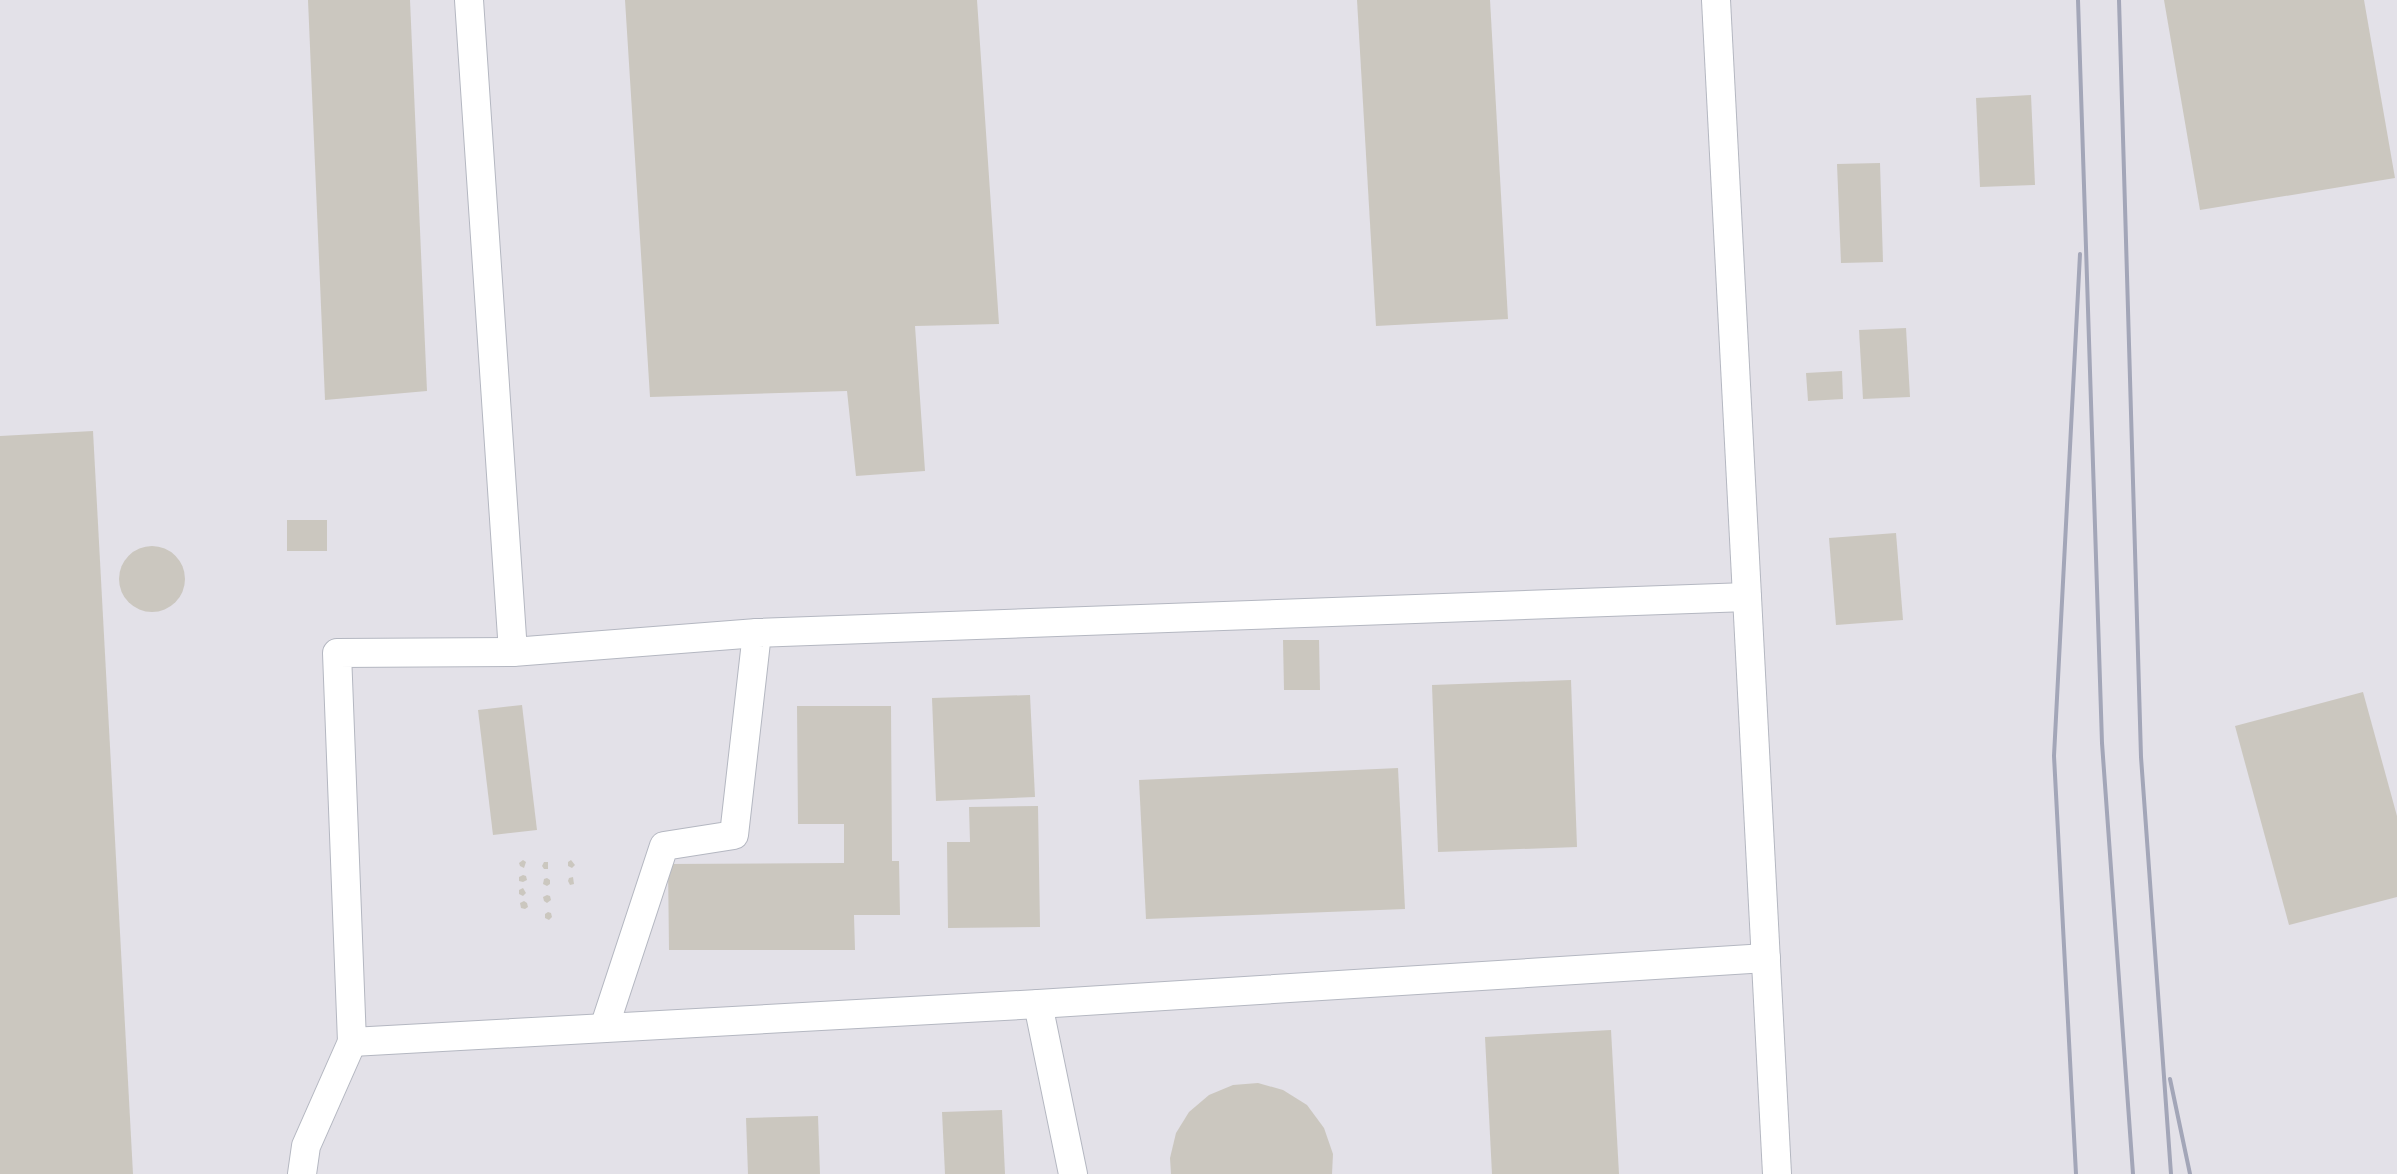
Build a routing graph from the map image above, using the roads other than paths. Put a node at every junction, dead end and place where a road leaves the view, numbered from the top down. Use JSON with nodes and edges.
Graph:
{"nodes":[{"id":1,"x":469,"y":0,"type":"edge"},
{"id":2,"x":1716,"y":0,"type":"edge"},
{"id":3,"x":1747,"y":597,"type":"junction"},
{"id":4,"x":757,"y":634,"type":"junction"},
{"id":5,"x":513,"y":652,"type":"junction"},
{"id":6,"x":1766,"y":958,"type":"junction"},
{"id":7,"x":1038,"y":1004,"type":"junction"},
{"id":8,"x":604,"y":1028,"type":"junction"},
{"id":9,"x":352,"y":1042,"type":"junction"},
{"id":10,"x":302,"y":1174,"type":"edge"},
{"id":11,"x":1073,"y":1174,"type":"edge"},
{"id":12,"x":1778,"y":1174,"type":"edge"}],
"edges":[{"from":1,"to":5,"type":"lane"},
{"from":2,"to":3,"type":"lane"},
{"from":3,"to":4,"type":"lane"},
{"from":3,"to":6,"type":"lane"},
{"from":4,"to":5,"type":"lane"},
{"from":4,"to":8,"type":"lane"},
{"from":5,"to":9,"type":"lane"},
{"from":6,"to":7,"type":"lane"},
{"from":6,"to":12,"type":"lane"},
{"from":7,"to":8,"type":"lane"},
{"from":7,"to":11,"type":"lane"},
{"from":8,"to":9,"type":"lane"},
{"from":9,"to":10,"type":"lane"}]}
